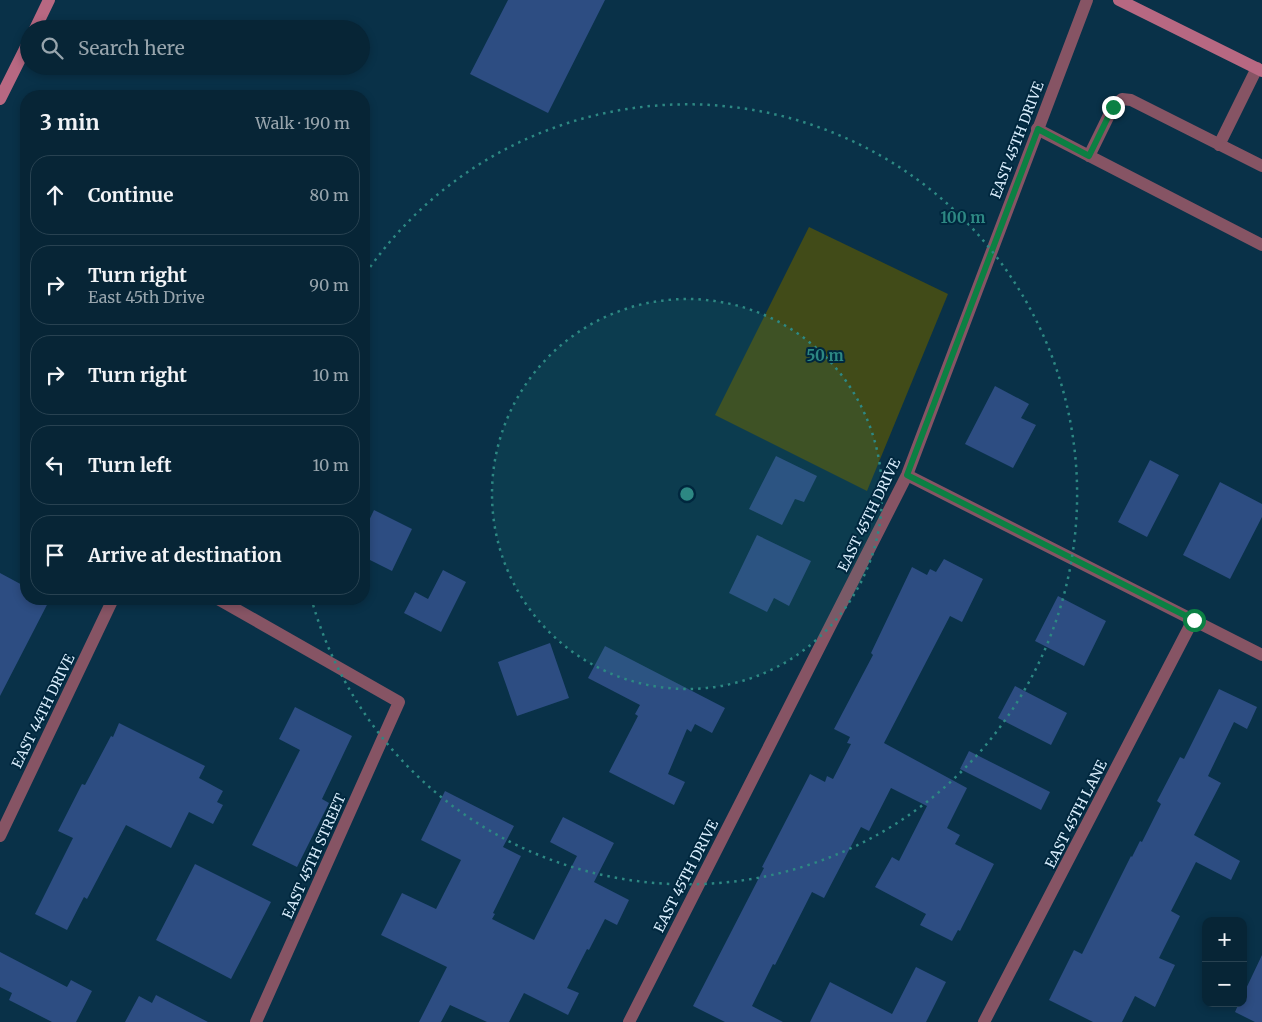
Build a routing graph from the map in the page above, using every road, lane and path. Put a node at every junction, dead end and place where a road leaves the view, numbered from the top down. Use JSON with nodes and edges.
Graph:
{"nodes":[{"id":1,"x":49,"y":0,"type":"edge"},
{"id":2,"x":1086,"y":0,"type":"edge"},
{"id":3,"x":1119,"y":0,"type":"edge"},
{"id":4,"x":39,"y":20,"type":"edge"},
{"id":5,"x":20,"y":59,"type":"edge"},
{"id":6,"x":1259,"y":69,"type":"edge"},
{"id":7,"x":0,"y":99,"type":"edge"},
{"id":8,"x":1038,"y":129,"type":"junction"},
{"id":9,"x":1219,"y":145,"type":"junction"},
{"id":10,"x":1089,"y":156,"type":"junction"},
{"id":11,"x":1262,"y":166,"type":"edge"},
{"id":12,"x":1262,"y":245,"type":"edge"},
{"id":13,"x":907,"y":475,"type":"junction"},
{"id":14,"x":110,"y":605,"type":"edge"},
{"id":15,"x":229,"y":605,"type":"edge"},
{"id":16,"x":1194,"y":620,"type":"junction"},
{"id":17,"x":1262,"y":655,"type":"edge"},
{"id":18,"x":0,"y":836,"type":"edge"},
{"id":19,"x":256,"y":1022,"type":"edge"},
{"id":20,"x":629,"y":1022,"type":"edge"},
{"id":21,"x":984,"y":1022,"type":"edge"}],
"edges":[{"from":1,"to":4,"type":"street"},
{"from":2,"to":8,"type":"street","name":"EAST 45TH DRIVE"},
{"from":3,"to":6,"type":"street"},
{"from":5,"to":7,"type":"street"},
{"from":6,"to":9,"type":"street"},
{"from":8,"to":10,"type":"street"},
{"from":8,"to":13,"type":"street","name":"EAST 45TH DRIVE"},
{"from":9,"to":10,"type":"street"},
{"from":9,"to":11,"type":"street"},
{"from":10,"to":12,"type":"street"},
{"from":13,"to":16,"type":"street"},
{"from":13,"to":20,"type":"street","name":"EAST 45TH DRIVE"},
{"from":14,"to":18,"type":"street","name":"EAST 44TH DRIVE"},
{"from":15,"to":19,"type":"street","name":"EAST 45TH STREET"},
{"from":16,"to":17,"type":"street"},
{"from":16,"to":21,"type":"street","name":"EAST 45TH LANE"}]}
